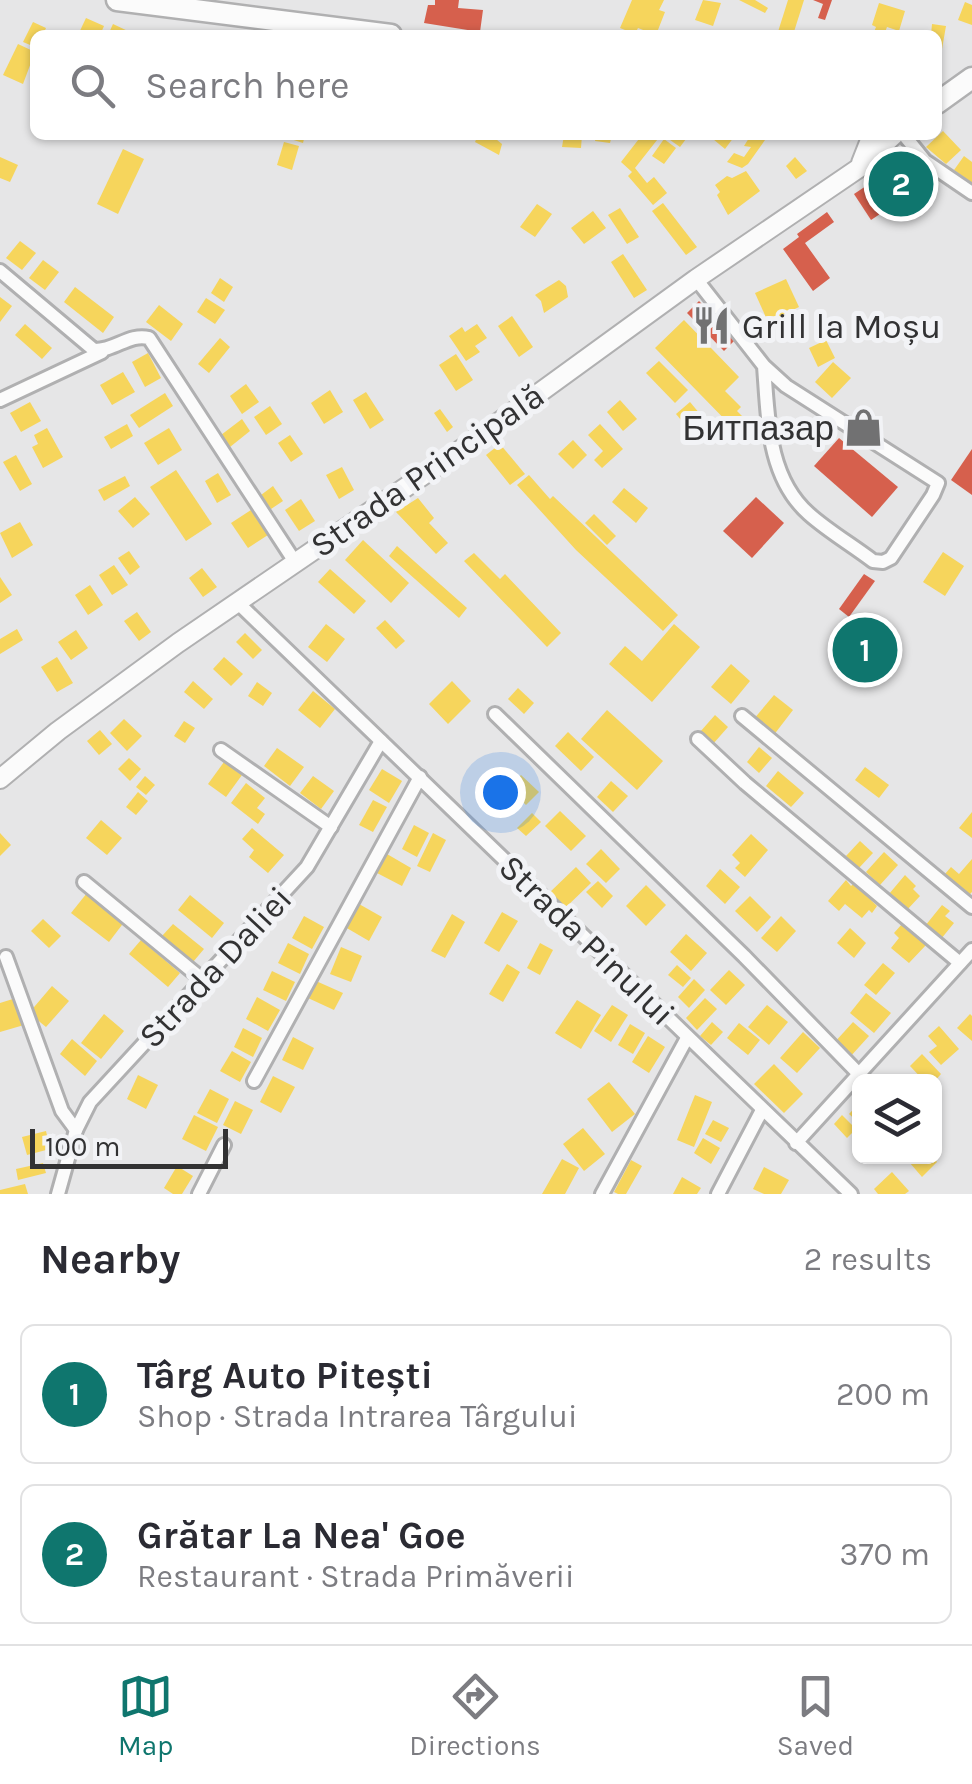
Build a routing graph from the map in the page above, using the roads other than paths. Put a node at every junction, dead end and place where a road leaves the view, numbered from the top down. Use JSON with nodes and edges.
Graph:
{"nodes":[{"id":1,"x":117,"y":0,"type":"edge"},
{"id":2,"x":351,"y":30,"type":"edge"},
{"id":3,"x":966,"y":81,"type":"edge"},
{"id":4,"x":942,"y":99,"type":"edge"},
{"id":5,"x":870,"y":140,"type":"edge"},
{"id":6,"x":889,"y":140,"type":"edge"},
{"id":7,"x":908,"y":140,"type":"edge"},
{"id":8,"x":859,"y":168,"type":"junction"},
{"id":9,"x":972,"y":193,"type":"edge"},
{"id":10,"x":0,"y":272,"type":"edge"},
{"id":11,"x":696,"y":280,"type":"junction"},
{"id":12,"x":104,"y":351,"type":"junction"},
{"id":13,"x":764,"y":366,"type":"junction"},
{"id":14,"x":0,"y":400,"type":"edge"},
{"id":15,"x":295,"y":562,"type":"junction"},
{"id":16,"x":237,"y":602,"type":"junction"},
{"id":17,"x":495,"y":714,"type":"dead end"},
{"id":18,"x":742,"y":716,"type":"dead end"},
{"id":19,"x":698,"y":738,"type":"dead end"},
{"id":20,"x":381,"y":741,"type":"junction"},
{"id":21,"x":221,"y":750,"type":"dead end"},
{"id":22,"x":420,"y":777,"type":"junction"},
{"id":23,"x":0,"y":779,"type":"edge"},
{"id":24,"x":331,"y":826,"type":"junction"},
{"id":25,"x":84,"y":882,"type":"dead end"},
{"id":26,"x":972,"y":907,"type":"edge"},
{"id":27,"x":972,"y":950,"type":"edge"},
{"id":28,"x":6,"y":957,"type":"dead end"},
{"id":29,"x":960,"y":963,"type":"junction"},
{"id":30,"x":203,"y":980,"type":"junction"},
{"id":31,"x":687,"y":1038,"type":"junction"},
{"id":32,"x":859,"y":1074,"type":"joint"},
{"id":33,"x":254,"y":1081,"type":"dead end"},
{"id":34,"x":852,"y":1082,"type":"edge"},
{"id":35,"x":762,"y":1110,"type":"junction"},
{"id":36,"x":76,"y":1130,"type":"junction"},
{"id":37,"x":796,"y":1143,"type":"junction"},
{"id":38,"x":224,"y":1146,"type":"dead end"},
{"id":39,"x":58,"y":1194,"type":"edge"},
{"id":40,"x":199,"y":1194,"type":"edge"},
{"id":41,"x":602,"y":1194,"type":"edge"},
{"id":42,"x":718,"y":1194,"type":"edge"},
{"id":43,"x":850,"y":1194,"type":"edge"}],
"edges":[{"from":1,"to":2,"type":"main road"},
{"from":3,"to":4,"type":"main road"},
{"from":5,"to":8,"type":"main road"},
{"from":6,"to":8,"type":"main road","name":"Strada Principală"},
{"from":7,"to":9,"type":"street"},
{"from":8,"to":11,"type":"main road","name":"Strada Principală"},
{"from":10,"to":12,"type":"street"},
{"from":11,"to":13,"type":"street"},
{"from":11,"to":15,"type":"main road","name":"Strada Principală"},
{"from":12,"to":14,"type":"street"},
{"from":12,"to":15,"type":"street"},
{"from":13,"to":13,"type":"street"},
{"from":15,"to":16,"type":"main road","name":"Strada Principală"},
{"from":16,"to":20,"type":"street","name":"Strada Pinului"},
{"from":16,"to":23,"type":"main road","name":"Strada Principală"},
{"from":17,"to":32,"type":"street"},
{"from":18,"to":26,"type":"street"},
{"from":19,"to":29,"type":"street"},
{"from":20,"to":22,"type":"street","name":"Strada Pinului"},
{"from":20,"to":24,"type":"street","name":"Strada Daliei"},
{"from":21,"to":24,"type":"street"},
{"from":22,"to":31,"type":"street","name":"Strada Pinului"},
{"from":22,"to":33,"type":"street"},
{"from":24,"to":30,"type":"street","name":"Strada Daliei"},
{"from":25,"to":30,"type":"street"},
{"from":27,"to":29,"type":"street"},
{"from":28,"to":36,"type":"street"},
{"from":29,"to":32,"type":"street"},
{"from":30,"to":36,"type":"street","name":"Strada Daliei"},
{"from":31,"to":35,"type":"street","name":"Strada Pinului"},
{"from":31,"to":41,"type":"street"},
{"from":34,"to":37,"type":"street"},
{"from":35,"to":37,"type":"street","name":"Strada Pinului"},
{"from":35,"to":42,"type":"street"},
{"from":36,"to":39,"type":"street","name":"Strada Daliei"},
{"from":37,"to":43,"type":"street","name":"Strada Pinului"},
{"from":38,"to":40,"type":"street"}]}
